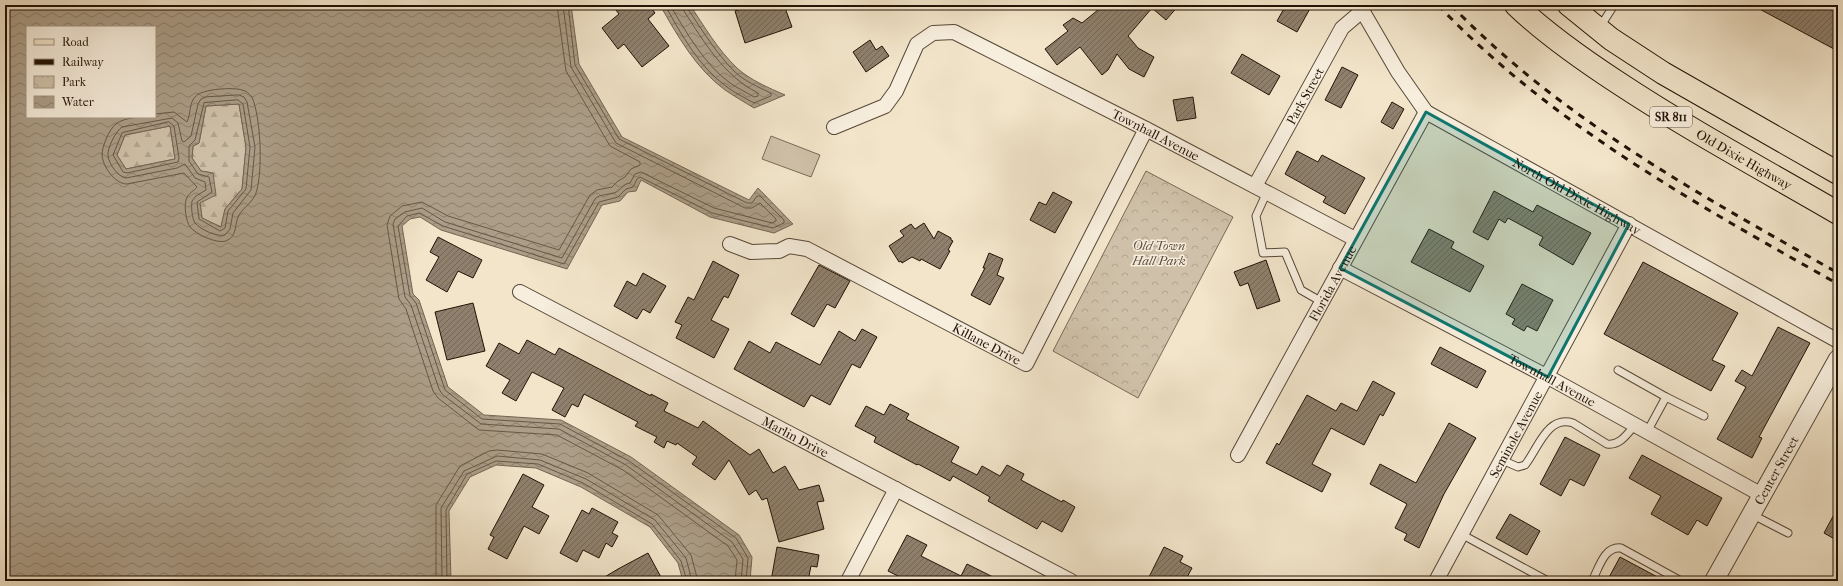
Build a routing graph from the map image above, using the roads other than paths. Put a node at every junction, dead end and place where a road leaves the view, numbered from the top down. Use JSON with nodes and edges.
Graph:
{"nodes":[{"id":1,"x":1516,"y":5,"type":"edge"},
{"id":2,"x":1569,"y":5,"type":"edge"},
{"id":3,"x":1614,"y":5,"type":"edge"},
{"id":4,"x":1360,"y":8,"type":"edge"},
{"id":5,"x":1598,"y":29,"type":"junction"},
{"id":6,"x":1426,"y":112,"type":"junction"},
{"id":7,"x":834,"y":127,"type":"dead end"},
{"id":8,"x":1146,"y":129,"type":"junction"},
{"id":9,"x":1838,"y":173,"type":"edge"},
{"id":10,"x":1261,"y":189,"type":"junction"},
{"id":11,"x":1838,"y":213,"type":"edge"},
{"id":12,"x":1629,"y":224,"type":"junction"},
{"id":13,"x":1355,"y":239,"type":"junction"},
{"id":14,"x":730,"y":244,"type":"dead end"},
{"id":15,"x":1340,"y":268,"type":"junction"},
{"id":16,"x":520,"y":292,"type":"dead end"},
{"id":17,"x":1322,"y":302,"type":"junction"},
{"id":18,"x":1838,"y":341,"type":"edge"},
{"id":19,"x":1838,"y":359,"type":"edge"},
{"id":20,"x":1618,"y":370,"type":"dead end"},
{"id":21,"x":1548,"y":377,"type":"junction"},
{"id":22,"x":1666,"y":397,"type":"junction"},
{"id":23,"x":1704,"y":416,"type":"dead end"},
{"id":24,"x":1641,"y":428,"type":"junction"},
{"id":25,"x":1238,"y":455,"type":"dead end"},
{"id":26,"x":1502,"y":460,"type":"junction"},
{"id":27,"x":896,"y":489,"type":"junction"},
{"id":28,"x":1762,"y":495,"type":"junction"},
{"id":29,"x":1751,"y":514,"type":"junction"},
{"id":30,"x":1788,"y":533,"type":"dead end"},
{"id":31,"x":1461,"y":534,"type":"junction"},
{"id":32,"x":1672,"y":579,"type":"edge"},
{"id":33,"x":848,"y":581,"type":"edge"},
{"id":34,"x":1071,"y":581,"type":"edge"},
{"id":35,"x":1436,"y":581,"type":"edge"},
{"id":36,"x":1548,"y":581,"type":"edge"},
{"id":37,"x":1592,"y":581,"type":"edge"},
{"id":38,"x":1681,"y":581,"type":"edge"},
{"id":39,"x":1714,"y":581,"type":"edge"}],
"edges":[{"from":1,"to":11,"type":"main road","name":"Old Dixie Highway","number":"SR 811"},
{"from":2,"to":5,"type":"main road","number":"SR 811"},
{"from":3,"to":5,"type":"lane"},
{"from":4,"to":6,"type":"street","name":"North Old Dixie Highway"},
{"from":4,"to":10,"type":"street","name":"Park Street"},
{"from":5,"to":9,"type":"main road","number":"SR 811"},
{"from":6,"to":12,"type":"street","name":"North Old Dixie Highway"},
{"from":6,"to":13,"type":"street","name":"Florida Avenue"},
{"from":7,"to":8,"type":"street","name":"Townhall Avenue"},
{"from":8,"to":10,"type":"street","name":"Townhall Avenue"},
{"from":8,"to":14,"type":"street","name":"Killane Drive"},
{"from":10,"to":13,"type":"street","name":"Townhall Avenue"},
{"from":10,"to":17,"type":"lane"},
{"from":12,"to":18,"type":"street","name":"North Old Dixie Highway"},
{"from":12,"to":21,"type":"street","name":"Seminole Avenue"},
{"from":13,"to":15,"type":"street","name":"Florida Avenue"},
{"from":15,"to":17,"type":"street","name":"Florida Avenue"},
{"from":15,"to":21,"type":"street","name":"Townhall Avenue"},
{"from":16,"to":27,"type":"street","name":"Marlin Drive"},
{"from":17,"to":25,"type":"street","name":"Florida Avenue"},
{"from":19,"to":28,"type":"street","name":"Center Street"},
{"from":20,"to":22,"type":"lane"},
{"from":21,"to":24,"type":"street","name":"Townhall Avenue"},
{"from":21,"to":26,"type":"street","name":"Seminole Avenue"},
{"from":22,"to":23,"type":"lane"},
{"from":22,"to":24,"type":"lane"},
{"from":24,"to":26,"type":"lane"},
{"from":24,"to":28,"type":"street","name":"Townhall Avenue"},
{"from":26,"to":31,"type":"street","name":"Seminole Avenue"},
{"from":27,"to":33,"type":"street"},
{"from":27,"to":34,"type":"street","name":"Marlin Drive"},
{"from":28,"to":29,"type":"street","name":"Center Street"},
{"from":29,"to":30,"type":"lane"},
{"from":29,"to":39,"type":"street","name":"Center Street"},
{"from":31,"to":35,"type":"street","name":"Seminole Avenue"},
{"from":31,"to":36,"type":"lane"},
{"from":32,"to":37,"type":"lane"},
{"from":32,"to":38,"type":"lane"}]}
